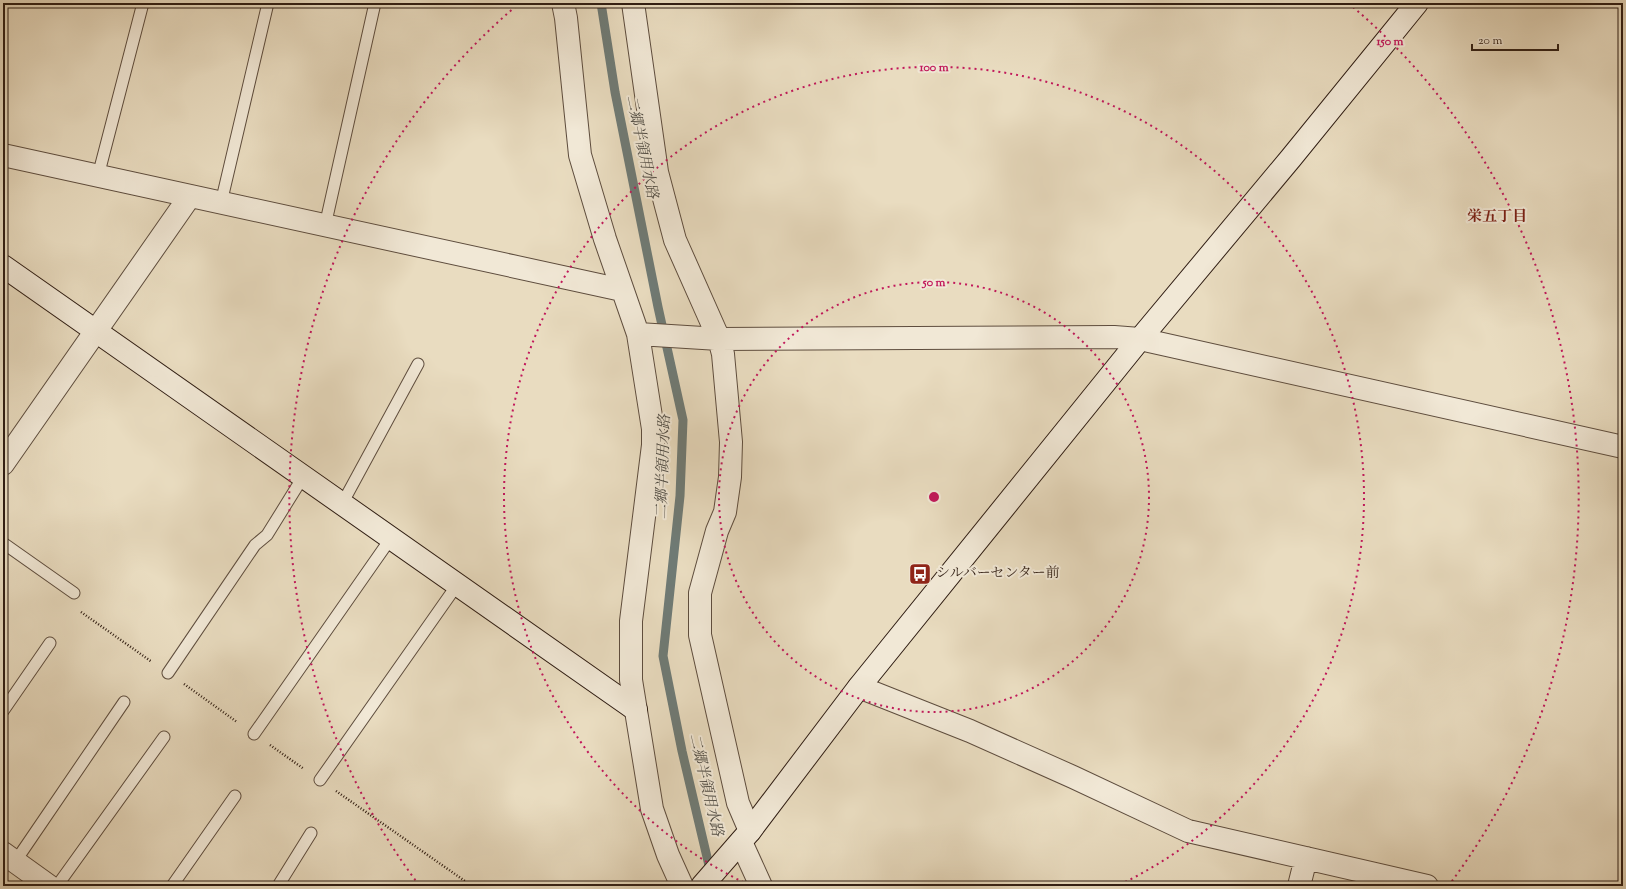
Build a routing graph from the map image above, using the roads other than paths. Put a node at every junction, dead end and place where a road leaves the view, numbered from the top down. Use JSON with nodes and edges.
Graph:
{"nodes":[{"id":1,"x":143,"y":3,"type":"edge"},
{"id":2,"x":268,"y":3,"type":"edge"},
{"id":3,"x":375,"y":3,"type":"edge"},
{"id":4,"x":563,"y":3,"type":"edge"},
{"id":5,"x":633,"y":3,"type":"edge"},
{"id":6,"x":1417,"y":3,"type":"edge"},
{"id":7,"x":3,"y":155,"type":"edge"},
{"id":8,"x":98,"y":176,"type":"junction"},
{"id":9,"x":190,"y":196,"type":"junction"},
{"id":10,"x":221,"y":203,"type":"junction"},
{"id":11,"x":326,"y":226,"type":"junction"},
{"id":12,"x":3,"y":266,"type":"edge"},
{"id":13,"x":622,"y":290,"type":"junction"},
{"id":14,"x":97,"y":332,"type":"junction"},
{"id":15,"x":638,"y":334,"type":"junction"},
{"id":16,"x":719,"y":339,"type":"junction"},
{"id":17,"x":1140,"y":339,"type":"junction"},
{"id":18,"x":418,"y":364,"type":"dead end"},
{"id":19,"x":1623,"y":447,"type":"edge"},
{"id":20,"x":3,"y":464,"type":"edge"},
{"id":21,"x":303,"y":476,"type":"junction"},
{"id":22,"x":342,"y":504,"type":"junction"},
{"id":23,"x":391,"y":538,"type":"junction"},
{"id":24,"x":3,"y":543,"type":"edge"},
{"id":25,"x":457,"y":585,"type":"junction"},
{"id":26,"x":74,"y":593,"type":"dead end"},
{"id":27,"x":50,"y":643,"type":"dead end"},
{"id":28,"x":168,"y":673,"type":"dead end"},
{"id":29,"x":859,"y":687,"type":"junction"},
{"id":30,"x":124,"y":702,"type":"dead end"},
{"id":31,"x":636,"y":710,"type":"junction"},
{"id":32,"x":3,"y":711,"type":"edge"},
{"id":33,"x":254,"y":734,"type":"dead end"},
{"id":34,"x":164,"y":737,"type":"dead end"},
{"id":35,"x":320,"y":780,"type":"dead end"},
{"id":36,"x":234,"y":796,"type":"dead end"},
{"id":37,"x":311,"y":833,"type":"dead end"},
{"id":38,"x":741,"y":841,"type":"junction"},
{"id":39,"x":7,"y":858,"type":"edge"},
{"id":40,"x":1306,"y":858,"type":"junction"},
{"id":41,"x":49,"y":886,"type":"edge"},
{"id":42,"x":57,"y":886,"type":"edge"},
{"id":43,"x":172,"y":886,"type":"edge"},
{"id":44,"x":278,"y":886,"type":"edge"},
{"id":45,"x":682,"y":886,"type":"edge"},
{"id":46,"x":702,"y":886,"type":"edge"},
{"id":47,"x":761,"y":886,"type":"edge"},
{"id":48,"x":1299,"y":886,"type":"edge"},
{"id":49,"x":1427,"y":886,"type":"edge"}],
"edges":[{"from":1,"to":8,"type":"lane"},
{"from":2,"to":10,"type":"lane"},
{"from":3,"to":11,"type":"lane"},
{"from":4,"to":13,"type":"street"},
{"from":5,"to":16,"type":"street"},
{"from":6,"to":17,"type":"street"},
{"from":7,"to":8,"type":"street"},
{"from":8,"to":9,"type":"street"},
{"from":9,"to":10,"type":"street"},
{"from":9,"to":14,"type":"street"},
{"from":10,"to":11,"type":"street"},
{"from":11,"to":13,"type":"street"},
{"from":12,"to":14,"type":"street"},
{"from":13,"to":15,"type":"street"},
{"from":14,"to":20,"type":"street"},
{"from":14,"to":21,"type":"street"},
{"from":15,"to":16,"type":"street"},
{"from":15,"to":31,"type":"street"},
{"from":16,"to":17,"type":"street"},
{"from":16,"to":38,"type":"street"},
{"from":17,"to":19,"type":"street"},
{"from":17,"to":29,"type":"street"},
{"from":18,"to":22,"type":"lane"},
{"from":21,"to":22,"type":"street"},
{"from":21,"to":28,"type":"lane"},
{"from":22,"to":23,"type":"street"},
{"from":23,"to":25,"type":"street"},
{"from":23,"to":33,"type":"lane"},
{"from":24,"to":26,"type":"lane"},
{"from":25,"to":31,"type":"street"},
{"from":25,"to":35,"type":"lane"},
{"from":27,"to":32,"type":"lane"},
{"from":29,"to":38,"type":"street"},
{"from":29,"to":40,"type":"street"},
{"from":30,"to":39,"type":"lane"},
{"from":31,"to":45,"type":"street"},
{"from":34,"to":42,"type":"lane"},
{"from":36,"to":43,"type":"lane"},
{"from":37,"to":44,"type":"lane"},
{"from":38,"to":46,"type":"street"},
{"from":38,"to":47,"type":"street"},
{"from":39,"to":41,"type":"street"},
{"from":40,"to":48,"type":"street"},
{"from":40,"to":49,"type":"street"}]}
